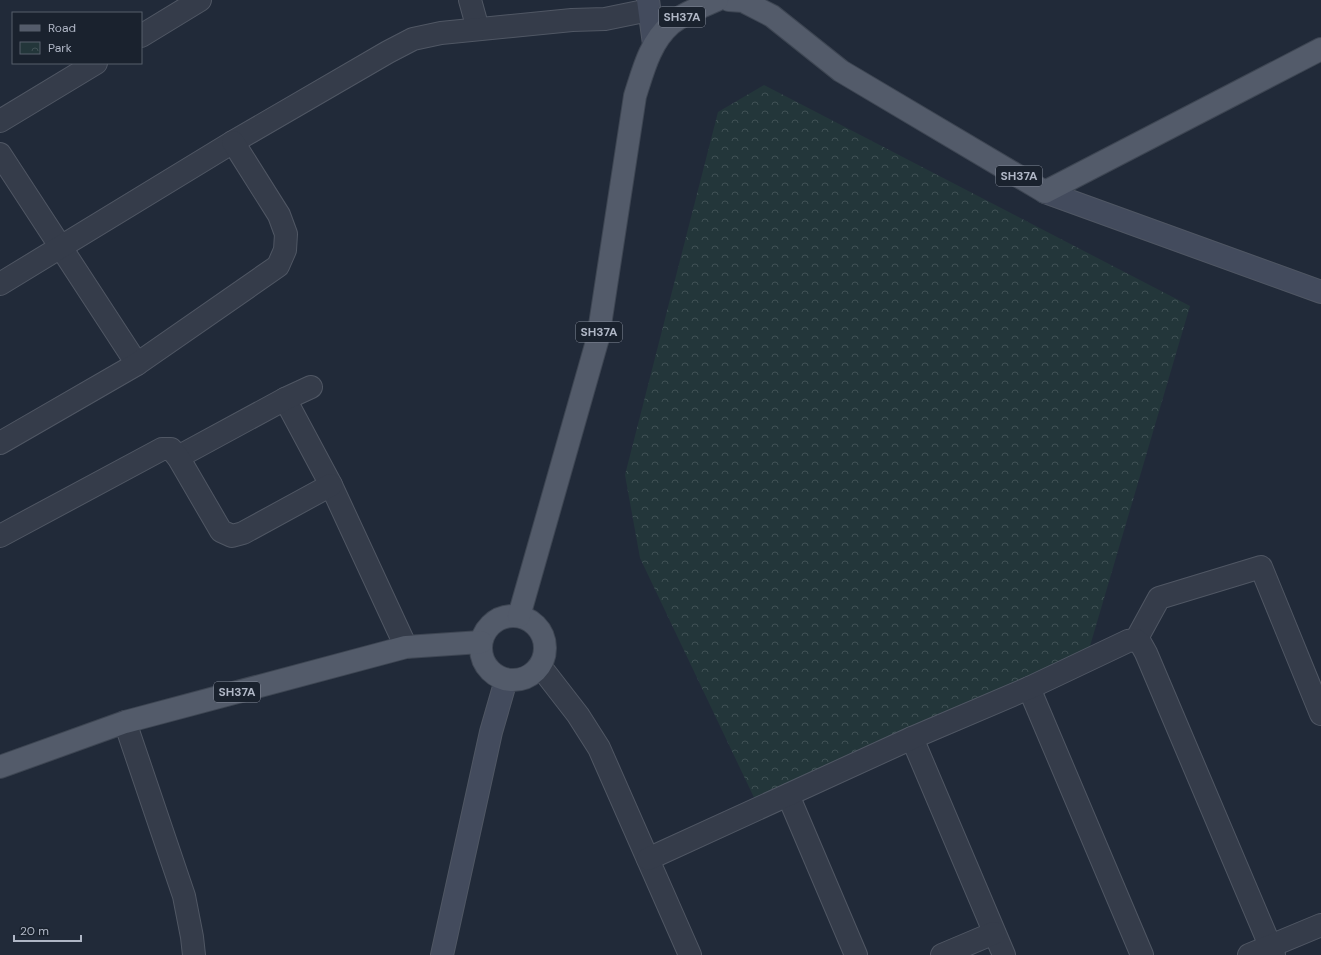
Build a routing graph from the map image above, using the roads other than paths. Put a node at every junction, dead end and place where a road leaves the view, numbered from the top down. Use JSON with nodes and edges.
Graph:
{"nodes":[{"id":1,"x":200,"y":0,"type":"edge"},
{"id":2,"x":470,"y":0,"type":"edge"},
{"id":3,"x":717,"y":0,"type":"edge"},
{"id":4,"x":738,"y":0,"type":"edge"},
{"id":5,"x":648,"y":5,"type":"edge"},
{"id":6,"x":478,"y":30,"type":"junction"},
{"id":7,"x":142,"y":35,"type":"edge"},
{"id":8,"x":654,"y":44,"type":"junction"},
{"id":9,"x":1321,"y":49,"type":"edge"},
{"id":10,"x":94,"y":64,"type":"edge"},
{"id":11,"x":0,"y":121,"type":"edge"},
{"id":12,"x":234,"y":142,"type":"junction"},
{"id":13,"x":0,"y":154,"type":"edge"},
{"id":14,"x":1045,"y":192,"type":"junction"},
{"id":15,"x":61,"y":248,"type":"junction"},
{"id":16,"x":0,"y":284,"type":"edge"},
{"id":17,"x":1321,"y":292,"type":"edge"},
{"id":18,"x":137,"y":364,"type":"junction"},
{"id":19,"x":311,"y":386,"type":"dead end"},
{"id":20,"x":285,"y":399,"type":"junction"},
{"id":21,"x":0,"y":443,"type":"edge"},
{"id":22,"x":178,"y":457,"type":"junction"},
{"id":23,"x":331,"y":485,"type":"junction"},
{"id":24,"x":0,"y":536,"type":"edge"},
{"id":25,"x":519,"y":616,"type":"junction"},
{"id":26,"x":1136,"y":640,"type":"junction"},
{"id":27,"x":481,"y":642,"type":"junction"},
{"id":28,"x":406,"y":647,"type":"junction"},
{"id":29,"x":540,"y":666,"type":"junction"},
{"id":30,"x":506,"y":680,"type":"junction"},
{"id":31,"x":1029,"y":688,"type":"junction"},
{"id":32,"x":1321,"y":714,"type":"edge"},
{"id":33,"x":125,"y":722,"type":"junction"},
{"id":34,"x":912,"y":738,"type":"junction"},
{"id":35,"x":0,"y":767,"type":"edge"},
{"id":36,"x":788,"y":795,"type":"junction"},
{"id":37,"x":648,"y":859,"type":"junction"},
{"id":38,"x":1321,"y":925,"type":"edge"},
{"id":39,"x":994,"y":933,"type":"junction"},
{"id":40,"x":1273,"y":950,"type":"edge"},
{"id":41,"x":194,"y":955,"type":"edge"},
{"id":42,"x":442,"y":955,"type":"edge"},
{"id":43,"x":690,"y":955,"type":"edge"},
{"id":44,"x":856,"y":955,"type":"edge"},
{"id":45,"x":942,"y":955,"type":"edge"},
{"id":46,"x":1004,"y":955,"type":"edge"},
{"id":47,"x":1142,"y":955,"type":"edge"},
{"id":48,"x":1249,"y":955,"type":"edge"}],
"edges":[{"from":1,"to":7,"type":"street"},
{"from":2,"to":6,"type":"street"},
{"from":3,"to":8,"type":"main road","number":"SH37A"},
{"from":4,"to":14,"type":"main road","number":"SH37A"},
{"from":5,"to":6,"type":"street"},
{"from":5,"to":8,"type":"main road"},
{"from":6,"to":12,"type":"street"},
{"from":8,"to":25,"type":"main road","number":"SH37A"},
{"from":9,"to":14,"type":"main road","number":"SH37A"},
{"from":10,"to":11,"type":"street"},
{"from":12,"to":15,"type":"street"},
{"from":12,"to":18,"type":"street"},
{"from":13,"to":15,"type":"street"},
{"from":14,"to":17,"type":"main road"},
{"from":15,"to":16,"type":"street"},
{"from":15,"to":18,"type":"street"},
{"from":18,"to":21,"type":"street"},
{"from":19,"to":20,"type":"street"},
{"from":20,"to":22,"type":"street"},
{"from":20,"to":23,"type":"street"},
{"from":22,"to":23,"type":"street"},
{"from":22,"to":24,"type":"street"},
{"from":23,"to":28,"type":"street"},
{"from":25,"to":27,"type":"main road"},
{"from":25,"to":29,"type":"main road"},
{"from":26,"to":31,"type":"street"},
{"from":26,"to":32,"type":"street"},
{"from":26,"to":40,"type":"street"},
{"from":27,"to":28,"type":"main road","number":"SH37A"},
{"from":27,"to":30,"type":"main road"},
{"from":28,"to":33,"type":"main road","number":"SH37A"},
{"from":29,"to":30,"type":"main road"},
{"from":29,"to":37,"type":"street"},
{"from":30,"to":42,"type":"main road"},
{"from":31,"to":34,"type":"street"},
{"from":31,"to":47,"type":"street"},
{"from":33,"to":35,"type":"main road","number":"SH37A"},
{"from":33,"to":41,"type":"street"},
{"from":34,"to":36,"type":"street"},
{"from":34,"to":39,"type":"street"},
{"from":36,"to":37,"type":"street"},
{"from":36,"to":44,"type":"street"},
{"from":37,"to":43,"type":"street"},
{"from":38,"to":40,"type":"street"},
{"from":39,"to":45,"type":"street"},
{"from":39,"to":46,"type":"street"},
{"from":40,"to":48,"type":"street"}]}
